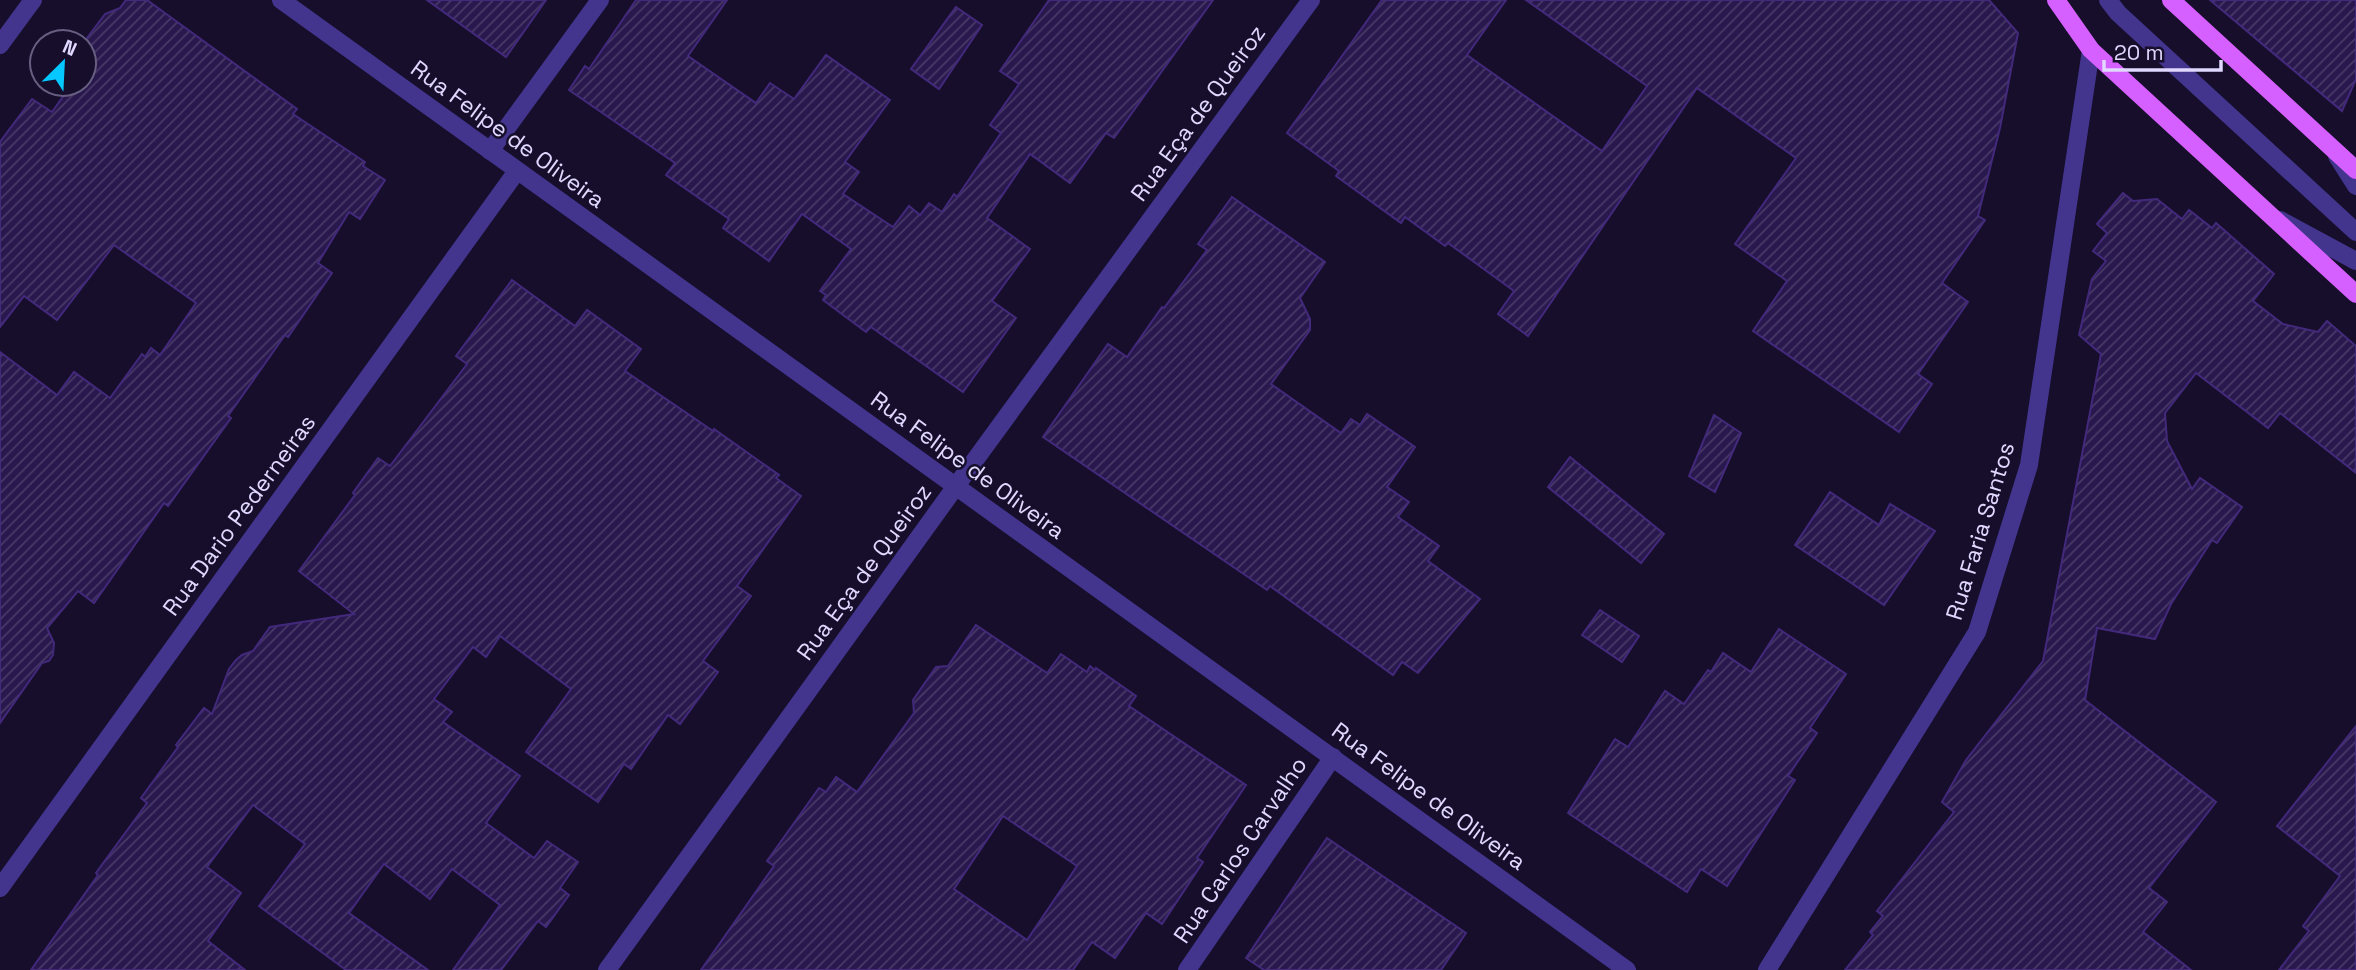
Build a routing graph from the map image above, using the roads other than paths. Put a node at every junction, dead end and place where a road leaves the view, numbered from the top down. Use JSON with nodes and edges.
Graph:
{"nodes":[{"id":1,"x":33,"y":0,"type":"edge"},
{"id":2,"x":281,"y":0,"type":"edge"},
{"id":3,"x":600,"y":0,"type":"edge"},
{"id":4,"x":1311,"y":0,"type":"edge"},
{"id":5,"x":2056,"y":0,"type":"edge"},
{"id":6,"x":2108,"y":0,"type":"edge"},
{"id":7,"x":2171,"y":0,"type":"edge"},
{"id":8,"x":0,"y":45,"type":"edge"},
{"id":9,"x":2091,"y":50,"type":"junction"},
{"id":10,"x":2332,"y":149,"type":"junction"},
{"id":11,"x":490,"y":151,"type":"junction"},
{"id":12,"x":2356,"y":170,"type":"edge"},
{"id":13,"x":517,"y":171,"type":"junction"},
{"id":14,"x":2356,"y":186,"type":"edge"},
{"id":15,"x":2270,"y":215,"type":"junction"},
{"id":16,"x":2356,"y":232,"type":"edge"},
{"id":17,"x":2356,"y":261,"type":"edge"},
{"id":18,"x":2356,"y":293,"type":"edge"},
{"id":19,"x":956,"y":486,"type":"junction"},
{"id":20,"x":1333,"y":757,"type":"junction"},
{"id":21,"x":0,"y":888,"type":"edge"},
{"id":22,"x":607,"y":970,"type":"edge"},
{"id":23,"x":1187,"y":970,"type":"edge"},
{"id":24,"x":1627,"y":970,"type":"edge"},
{"id":25,"x":1767,"y":970,"type":"edge"}],
"edges":[{"from":1,"to":8,"type":"street"},
{"from":2,"to":11,"type":"street","name":"Rua Felipe de Oliveira"},
{"from":3,"to":11,"type":"street"},
{"from":4,"to":19,"type":"street","name":"Rua Eça de Queiroz"},
{"from":5,"to":9,"type":"main road"},
{"from":6,"to":16,"type":"street"},
{"from":7,"to":10,"type":"main road"},
{"from":9,"to":15,"type":"main road"},
{"from":9,"to":25,"type":"street","name":"Rua Faria Santos"},
{"from":10,"to":12,"type":"main road"},
{"from":10,"to":14,"type":"street"},
{"from":11,"to":13,"type":"street","name":"Rua Felipe de Oliveira"},
{"from":13,"to":19,"type":"street","name":"Rua Felipe de Oliveira"},
{"from":13,"to":21,"type":"street","name":"Rua Dario Pederneiras"},
{"from":15,"to":17,"type":"street"},
{"from":15,"to":18,"type":"main road"},
{"from":19,"to":20,"type":"street","name":"Rua Felipe de Oliveira"},
{"from":19,"to":22,"type":"street","name":"Rua Eça de Queiroz"},
{"from":20,"to":23,"type":"street","name":"Rua Carlos Carvalho"},
{"from":20,"to":24,"type":"street","name":"Rua Felipe de Oliveira"}]}
